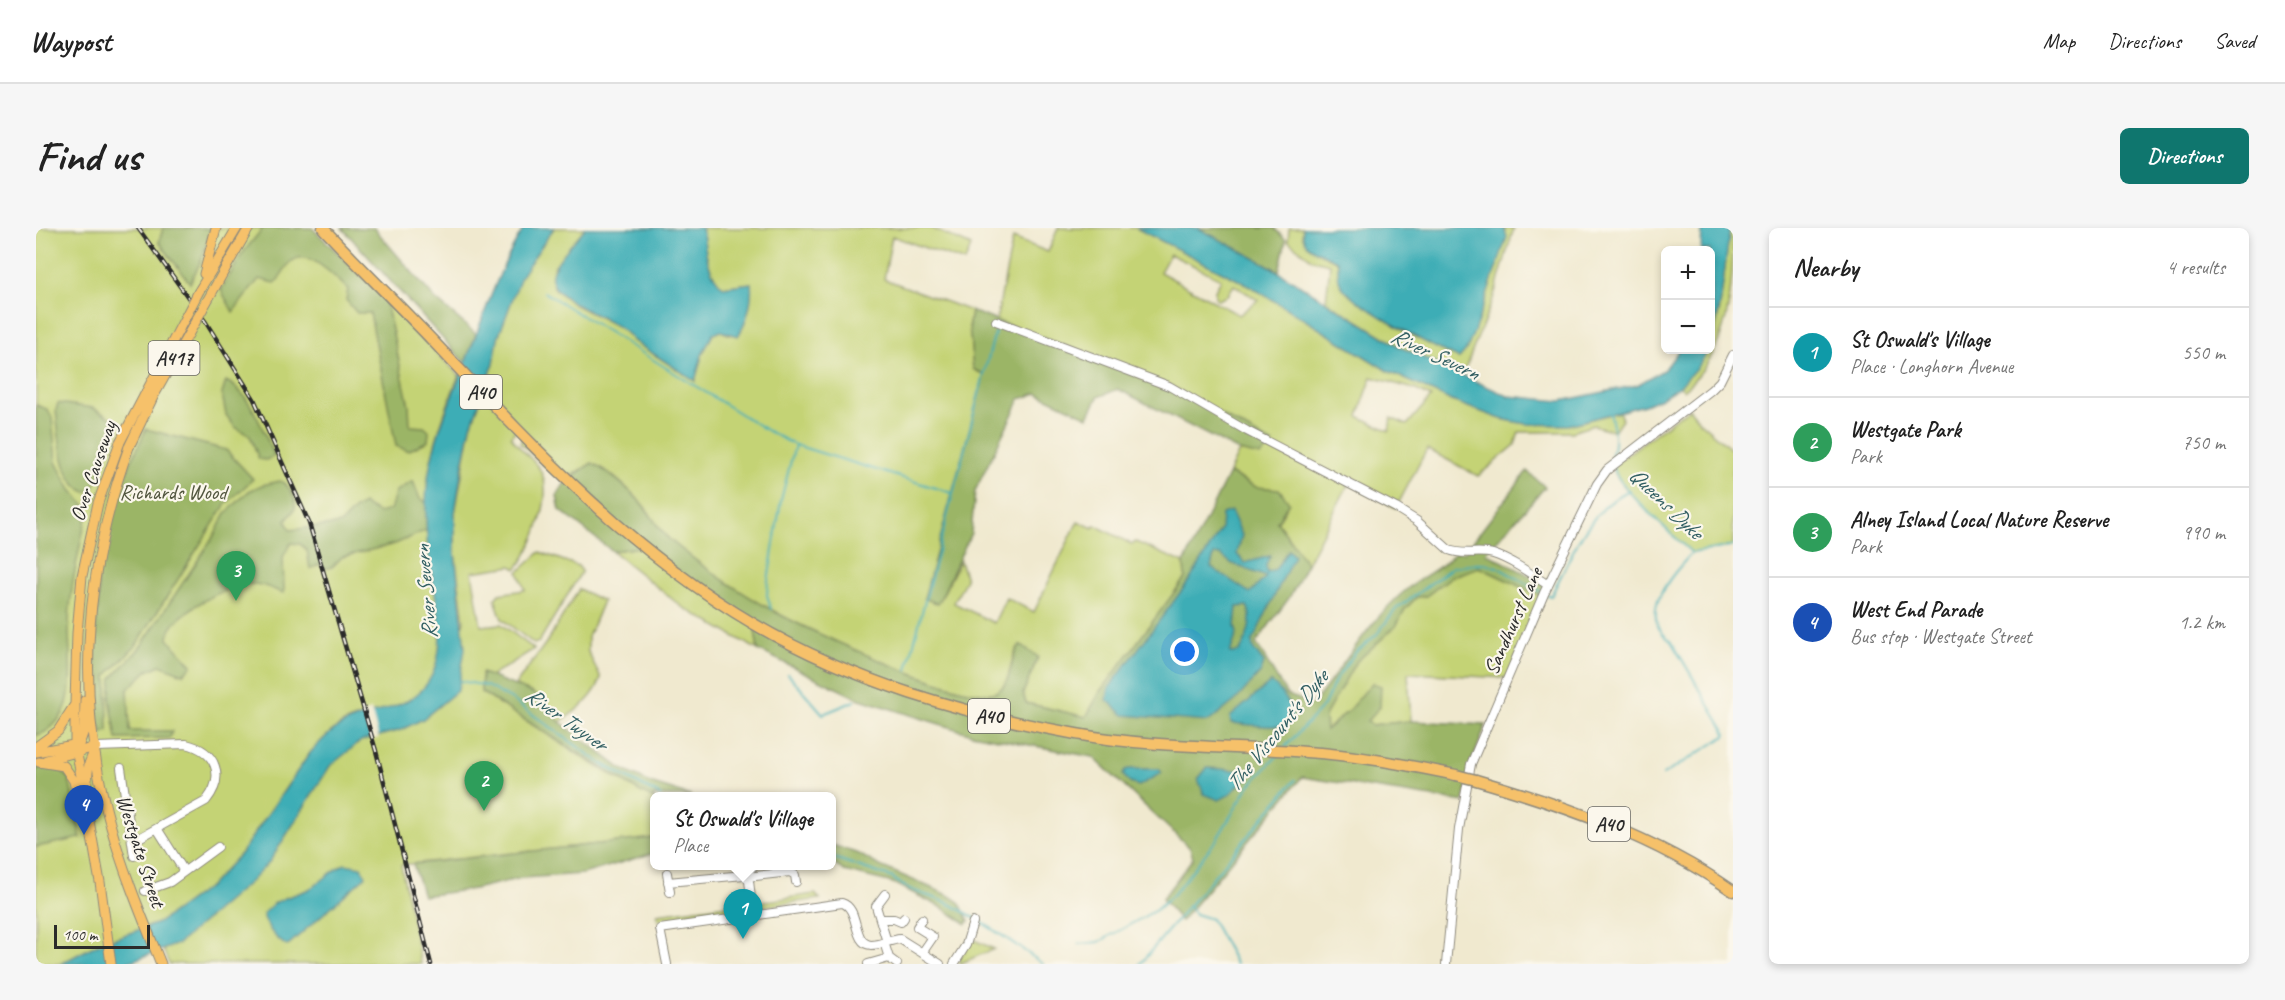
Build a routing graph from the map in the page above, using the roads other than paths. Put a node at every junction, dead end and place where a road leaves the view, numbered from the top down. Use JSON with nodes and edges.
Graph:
{"nodes":[{"id":1,"x":216,"y":228,"type":"edge"},
{"id":2,"x":237,"y":228,"type":"edge"},
{"id":3,"x":249,"y":228,"type":"edge"},
{"id":4,"x":323,"y":228,"type":"edge"},
{"id":5,"x":333,"y":228,"type":"edge"},
{"id":6,"x":345,"y":249,"type":"junction"},
{"id":7,"x":211,"y":264,"type":"junction"},
{"id":8,"x":996,"y":321,"type":"dead end"},
{"id":9,"x":1733,"y":355,"type":"edge"},
{"id":10,"x":124,"y":445,"type":"junction"},
{"id":11,"x":103,"y":505,"type":"junction"},
{"id":12,"x":1548,"y":585,"type":"junction"},
{"id":13,"x":88,"y":653,"type":"junction"},
{"id":14,"x":75,"y":704,"type":"junction"},
{"id":15,"x":36,"y":747,"type":"edge"},
{"id":16,"x":77,"y":747,"type":"junction"},
{"id":17,"x":96,"y":747,"type":"junction"},
{"id":18,"x":36,"y":752,"type":"edge"},
{"id":19,"x":38,"y":763,"type":"edge"},
{"id":20,"x":121,"y":768,"type":"dead end"},
{"id":21,"x":85,"y":807,"type":"junction"},
{"id":22,"x":87,"y":820,"type":"junction"},
{"id":23,"x":158,"y":830,"type":"junction"},
{"id":24,"x":132,"y":842,"type":"junction"},
{"id":25,"x":218,"y":847,"type":"dead end"},
{"id":26,"x":134,"y":856,"type":"dead end"},
{"id":27,"x":751,"y":870,"type":"edge"},
{"id":28,"x":184,"y":871,"type":"junction"},
{"id":29,"x":667,"y":873,"type":"dead end"},
{"id":30,"x":746,"y":876,"type":"junction"},
{"id":31,"x":668,"y":882,"type":"junction"},
{"id":32,"x":796,"y":882,"type":"dead end"},
{"id":33,"x":145,"y":891,"type":"dead end"},
{"id":34,"x":1733,"y":891,"type":"edge"},
{"id":35,"x":670,"y":892,"type":"dead end"},
{"id":36,"x":885,"y":894,"type":"dead end"},
{"id":37,"x":753,"y":914,"type":"junction"},
{"id":38,"x":904,"y":918,"type":"dead end"},
{"id":39,"x":882,"y":919,"type":"junction"},
{"id":40,"x":922,"y":919,"type":"dead end"},
{"id":41,"x":973,"y":922,"type":"dead end"},
{"id":42,"x":885,"y":942,"type":"junction"},
{"id":43,"x":922,"y":953,"type":"junction"},
{"id":44,"x":889,"y":958,"type":"junction"},
{"id":45,"x":880,"y":962,"type":"edge"},
{"id":46,"x":111,"y":964,"type":"edge"},
{"id":47,"x":161,"y":964,"type":"edge"},
{"id":48,"x":667,"y":964,"type":"edge"},
{"id":49,"x":868,"y":964,"type":"edge"},
{"id":50,"x":897,"y":964,"type":"edge"},
{"id":51,"x":940,"y":964,"type":"edge"},
{"id":52,"x":954,"y":964,"type":"edge"},
{"id":53,"x":1446,"y":964,"type":"edge"}],
"edges":[{"from":1,"to":7,"type":"main road"},
{"from":2,"to":7,"type":"main road"},
{"from":3,"to":10,"type":"main road","name":"Over Causeway","number":"A417","bridge":true},
{"from":4,"to":6,"type":"highway","number":"A40"},
{"from":5,"to":6,"type":"highway","number":"A40"},
{"from":6,"to":34,"type":"highway","number":"A40","bridge":true},
{"from":7,"to":10,"type":"main road","name":"Over Causeway","number":"A417","bridge":true},
{"from":8,"to":12,"type":"street"},
{"from":9,"to":12,"type":"street","name":"Sandhurst Lane"},
{"from":10,"to":11,"type":"main road","name":"Over Causeway","number":"A417"},
{"from":11,"to":13,"type":"main road","name":"Over Causeway","number":"A417"},
{"from":11,"to":14,"type":"main road","name":"Over Causeway","number":"A417"},
{"from":12,"to":53,"type":"street","name":"Sandhurst Lane"},
{"from":13,"to":16,"type":"main road","number":"A417"},
{"from":13,"to":17,"type":"main road","name":"Over Causeway","number":"A417"},
{"from":14,"to":15,"type":"main road"},
{"from":14,"to":16,"type":"main road","name":"Over Causeway","number":"A417"},
{"from":16,"to":17,"type":"main road"},
{"from":16,"to":18,"type":"main road"},
{"from":16,"to":19,"type":"main road"},
{"from":16,"to":21,"type":"main road","name":"Westgate Street","number":"A417"},
{"from":17,"to":21,"type":"main road","number":"A417"},
{"from":17,"to":23,"type":"street"},
{"from":17,"to":47,"type":"main road","name":"Westgate Street","number":"A417"},
{"from":19,"to":22,"type":"main road"},
{"from":20,"to":24,"type":"street"},
{"from":21,"to":22,"type":"main road","name":"Westgate Street","number":"A417"},
{"from":22,"to":46,"type":"main road","name":"Westgate Street","number":"A417"},
{"from":23,"to":24,"type":"street"},
{"from":23,"to":28,"type":"street"},
{"from":24,"to":26,"type":"street"},
{"from":25,"to":28,"type":"street"},
{"from":27,"to":30,"type":"street"},
{"from":28,"to":33,"type":"street"},
{"from":29,"to":31,"type":"street"},
{"from":30,"to":31,"type":"street"},
{"from":30,"to":32,"type":"street"},
{"from":30,"to":37,"type":"street"},
{"from":31,"to":35,"type":"street"},
{"from":36,"to":39,"type":"street"},
{"from":37,"to":42,"type":"street"},
{"from":37,"to":48,"type":"street"},
{"from":38,"to":39,"type":"street"},
{"from":39,"to":42,"type":"street"},
{"from":40,"to":43,"type":"street"},
{"from":41,"to":52,"type":"street"},
{"from":42,"to":43,"type":"street"},
{"from":42,"to":44,"type":"street"},
{"from":43,"to":51,"type":"street"},
{"from":44,"to":45,"type":"street"},
{"from":44,"to":50,"type":"street"},
{"from":45,"to":49,"type":"street"}]}
